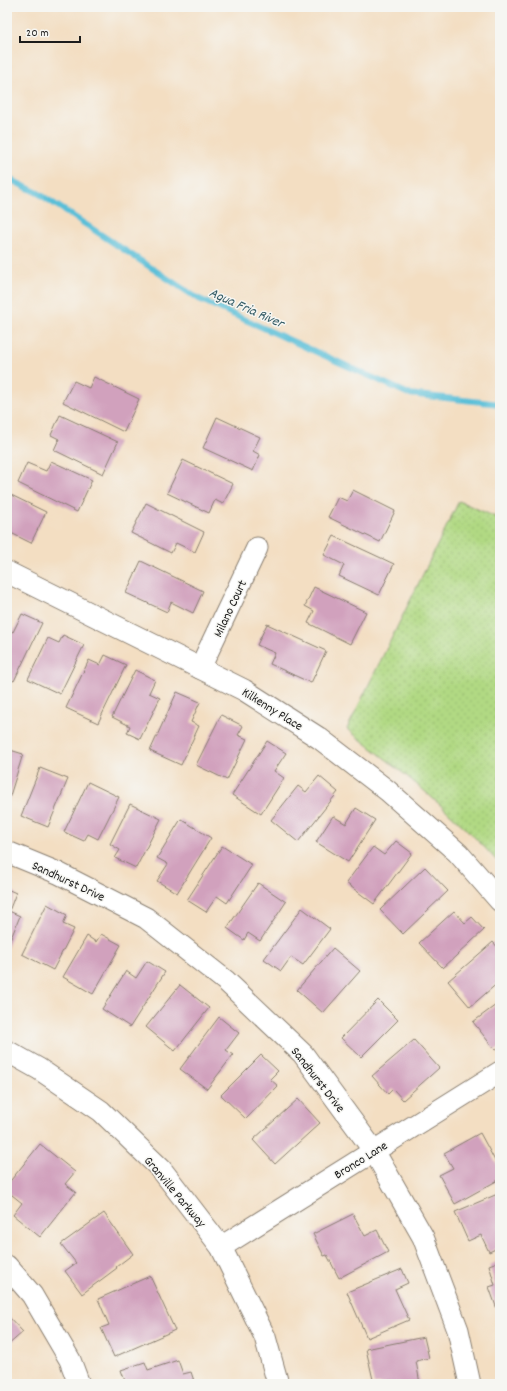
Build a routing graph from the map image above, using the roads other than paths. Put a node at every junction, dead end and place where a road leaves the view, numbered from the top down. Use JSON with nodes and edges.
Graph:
{"nodes":[{"id":1,"x":257,"y":548,"type":"dead end"},
{"id":2,"x":7,"y":572,"type":"edge"},
{"id":3,"x":200,"y":668,"type":"junction"},
{"id":4,"x":7,"y":852,"type":"edge"},
{"id":5,"x":500,"y":901,"type":"edge"},
{"id":6,"x":7,"y":1051,"type":"edge"},
{"id":7,"x":500,"y":1072,"type":"edge"},
{"id":8,"x":374,"y":1151,"type":"junction"},
{"id":9,"x":221,"y":1247,"type":"junction"},
{"id":10,"x":7,"y":1266,"type":"edge"},
{"id":11,"x":79,"y":1384,"type":"edge"},
{"id":12,"x":278,"y":1384,"type":"edge"},
{"id":13,"x":470,"y":1384,"type":"edge"}],
"edges":[{"from":1,"to":3,"type":"street","name":"Milano Court"},
{"from":2,"to":3,"type":"street","name":"Kilkenny Place"},
{"from":3,"to":5,"type":"street","name":"Kilkenny Place"},
{"from":4,"to":8,"type":"street","name":"Sandhurst Drive"},
{"from":6,"to":9,"type":"street","name":"Granville Parkway"},
{"from":7,"to":8,"type":"street","name":"Bronco Lane"},
{"from":8,"to":9,"type":"street","name":"Bronco Lane"},
{"from":8,"to":13,"type":"street","name":"Sandhurst Drive"},
{"from":9,"to":12,"type":"street","name":"Granville Parkway"},
{"from":10,"to":11,"type":"street"}]}
